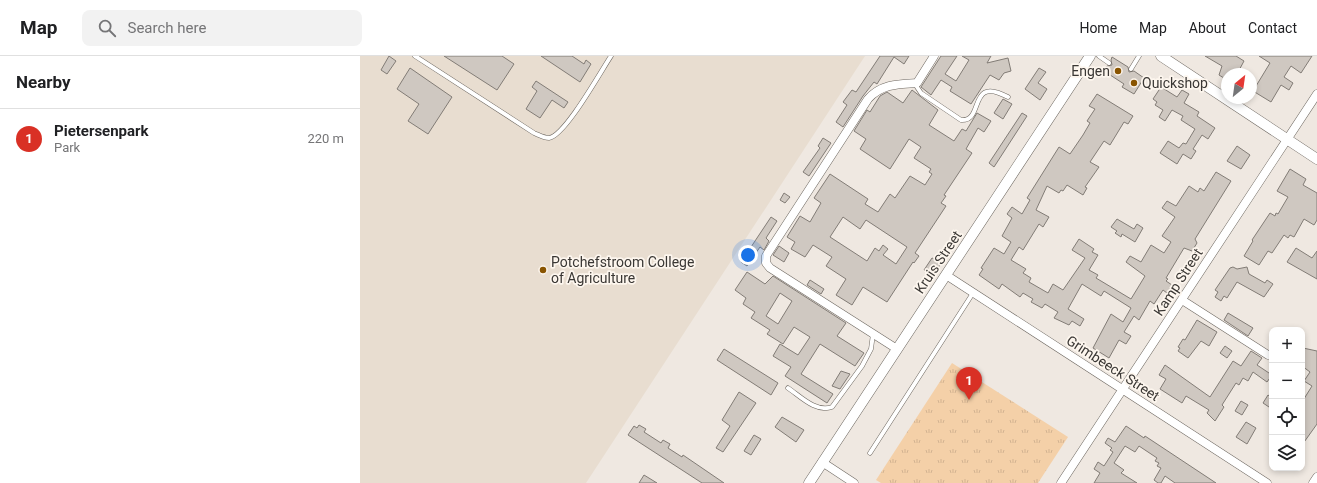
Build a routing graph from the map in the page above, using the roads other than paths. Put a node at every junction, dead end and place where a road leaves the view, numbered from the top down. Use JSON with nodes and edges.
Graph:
{"nodes":[{"id":1,"x":415,"y":56,"type":"edge"},
{"id":2,"x":611,"y":56,"type":"edge"},
{"id":3,"x":934,"y":56,"type":"edge"},
{"id":4,"x":1090,"y":56,"type":"edge"},
{"id":5,"x":1099,"y":56,"type":"edge"},
{"id":6,"x":1139,"y":56,"type":"edge"},
{"id":7,"x":1161,"y":56,"type":"edge"},
{"id":8,"x":1109,"y":63,"type":"dead end"},
{"id":9,"x":1131,"y":69,"type":"dead end"},
{"id":10,"x":917,"y":83,"type":"junction"},
{"id":11,"x":1317,"y":94,"type":"edge"},
{"id":12,"x":1008,"y":97,"type":"dead end"},
{"id":13,"x":1287,"y":140,"type":"junction"},
{"id":14,"x":1317,"y":160,"type":"edge"},
{"id":15,"x":946,"y":275,"type":"junction"},
{"id":16,"x":974,"y":293,"type":"junction"},
{"id":17,"x":1182,"y":300,"type":"junction"},
{"id":18,"x":874,"y":334,"type":"junction"},
{"id":19,"x":897,"y":349,"type":"junction"},
{"id":20,"x":1268,"y":355,"type":"dead end"},
{"id":21,"x":788,"y":388,"type":"dead end"},
{"id":22,"x":1123,"y":389,"type":"junction"},
{"id":23,"x":870,"y":453,"type":"dead end"},
{"id":24,"x":822,"y":462,"type":"junction"},
{"id":25,"x":1317,"y":477,"type":"edge"},
{"id":26,"x":809,"y":483,"type":"edge"},
{"id":27,"x":854,"y":483,"type":"edge"},
{"id":28,"x":1061,"y":483,"type":"edge"},
{"id":29,"x":1267,"y":483,"type":"edge"},
{"id":30,"x":1313,"y":483,"type":"edge"}],
"edges":[{"from":1,"to":2,"type":"lane"},
{"from":3,"to":10,"type":"street"},
{"from":4,"to":15,"type":"street","name":"Kruis Street"},
{"from":5,"to":8,"type":"lane"},
{"from":6,"to":9,"type":"lane"},
{"from":7,"to":13,"type":"street"},
{"from":10,"to":12,"type":"lane"},
{"from":10,"to":18,"type":"street"},
{"from":11,"to":13,"type":"street","name":"Kamp Street"},
{"from":13,"to":14,"type":"street"},
{"from":13,"to":17,"type":"street","name":"Kamp Street"},
{"from":15,"to":16,"type":"street","name":"Grimbeeck Street"},
{"from":15,"to":19,"type":"street","name":"Kruis Street"},
{"from":16,"to":22,"type":"street","name":"Grimbeeck Street"},
{"from":16,"to":23,"type":"lane"},
{"from":17,"to":20,"type":"street"},
{"from":17,"to":22,"type":"street","name":"Kamp Street"},
{"from":18,"to":19,"type":"street"},
{"from":18,"to":21,"type":"lane"},
{"from":19,"to":24,"type":"street","name":"Kruis Street"},
{"from":22,"to":28,"type":"street","name":"Kamp Street"},
{"from":22,"to":29,"type":"street","name":"Grimbeeck Street"},
{"from":24,"to":26,"type":"street","name":"Kruis Street"},
{"from":24,"to":27,"type":"street"},
{"from":25,"to":30,"type":"street"}]}
